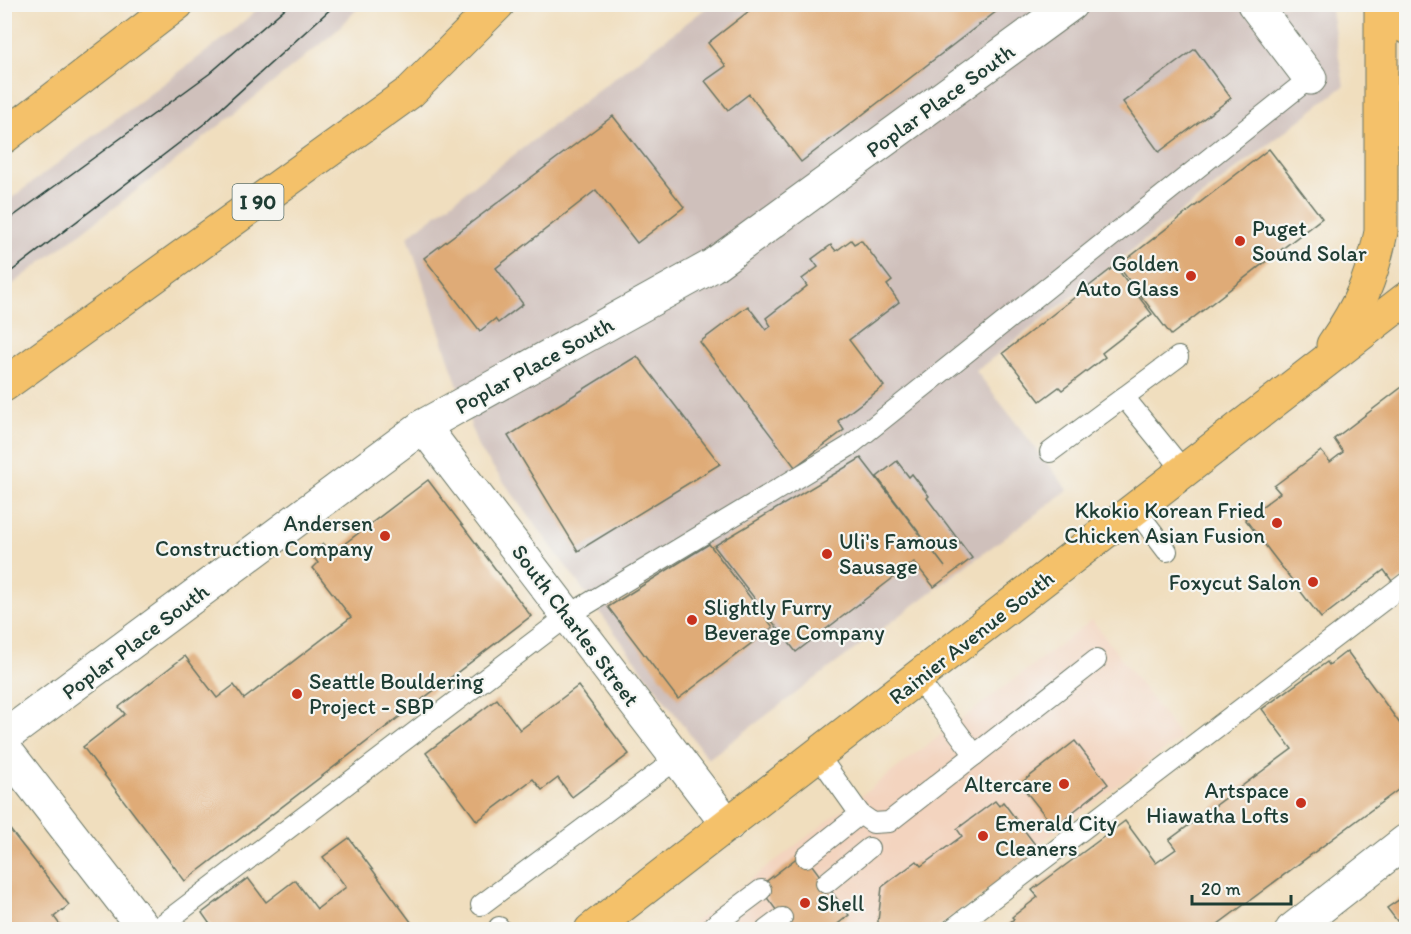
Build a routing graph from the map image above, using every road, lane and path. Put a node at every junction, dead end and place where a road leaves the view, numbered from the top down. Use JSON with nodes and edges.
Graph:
{"nodes":[{"id":1,"x":177,"y":4,"type":"edge"},
{"id":2,"x":498,"y":4,"type":"edge"},
{"id":3,"x":1071,"y":4,"type":"edge"},
{"id":4,"x":1254,"y":4,"type":"edge"},
{"id":5,"x":1381,"y":4,"type":"edge"},
{"id":6,"x":1402,"y":4,"type":"edge"},
{"id":7,"x":1407,"y":27,"type":"edge"},
{"id":8,"x":1310,"y":78,"type":"joint"},
{"id":9,"x":4,"y":137,"type":"edge"},
{"id":10,"x":1407,"y":299,"type":"edge"},
{"id":11,"x":1178,"y":357,"type":"dead end"},
{"id":12,"x":1317,"y":368,"type":"junction"},
{"id":13,"x":4,"y":385,"type":"edge"},
{"id":14,"x":1124,"y":397,"type":"junction"},
{"id":15,"x":423,"y":426,"type":"junction"},
{"id":16,"x":1050,"y":452,"type":"dead end"},
{"id":17,"x":1184,"y":471,"type":"junction"},
{"id":18,"x":1135,"y":509,"type":"junction"},
{"id":19,"x":1167,"y":551,"type":"dead end"},
{"id":20,"x":1407,"y":583,"type":"edge"},
{"id":21,"x":569,"y":615,"type":"junction"},
{"id":22,"x":1096,"y":660,"type":"dead end"},
{"id":23,"x":917,"y":678,"type":"junction"},
{"id":24,"x":4,"y":737,"type":"edge"},
{"id":25,"x":4,"y":748,"type":"edge"},
{"id":26,"x":818,"y":755,"type":"junction"},
{"id":27,"x":975,"y":755,"type":"junction"},
{"id":28,"x":678,"y":758,"type":"junction"},
{"id":29,"x":860,"y":814,"type":"junction"},
{"id":30,"x":728,"y":825,"type":"junction"},
{"id":31,"x":1407,"y":841,"type":"edge"},
{"id":32,"x":868,"y":848,"type":"dead end"},
{"id":33,"x":806,"y":857,"type":"dead end"},
{"id":34,"x":826,"y":883,"type":"dead end"},
{"id":35,"x":761,"y":890,"type":"dead end"},
{"id":36,"x":481,"y":905,"type":"dead end"},
{"id":37,"x":713,"y":927,"type":"dead end"},
{"id":38,"x":145,"y":930,"type":"edge"},
{"id":39,"x":155,"y":930,"type":"edge"},
{"id":40,"x":591,"y":930,"type":"edge"},
{"id":41,"x":951,"y":930,"type":"edge"},
{"id":42,"x":1292,"y":930,"type":"edge"}],
"edges":[{"from":1,"to":9,"type":"main road"},
{"from":2,"to":13,"type":"main road","number":"I 90"},
{"from":3,"to":15,"type":"street","name":"Poplar Place South"},
{"from":4,"to":8,"type":"street"},
{"from":5,"to":12,"type":"main road"},
{"from":6,"to":7,"type":"main road"},
{"from":8,"to":21,"type":"lane"},
{"from":10,"to":12,"type":"main road","name":"Rainier Avenue South"},
{"from":11,"to":14,"type":"lane"},
{"from":12,"to":17,"type":"main road","name":"Rainier Avenue South"},
{"from":14,"to":16,"type":"lane"},
{"from":14,"to":17,"type":"lane"},
{"from":15,"to":21,"type":"street","name":"South Charles Street"},
{"from":15,"to":24,"type":"street","name":"Poplar Place South"},
{"from":17,"to":18,"type":"main road","name":"Rainier Avenue South"},
{"from":18,"to":19,"type":"lane"},
{"from":18,"to":23,"type":"main road","name":"Rainier Avenue South"},
{"from":20,"to":41,"type":"lane"},
{"from":21,"to":28,"type":"street","name":"South Charles Street"},
{"from":21,"to":39,"type":"lane"},
{"from":22,"to":27,"type":"lane"},
{"from":23,"to":26,"type":"main road","name":"Rainier Avenue South"},
{"from":23,"to":27,"type":"lane"},
{"from":25,"to":38,"type":"street"},
{"from":26,"to":29,"type":"lane"},
{"from":26,"to":30,"type":"main road","name":"Rainier Avenue South"},
{"from":27,"to":29,"type":"lane"},
{"from":28,"to":30,"type":"street","name":"South Charles Street"},
{"from":28,"to":36,"type":"lane"},
{"from":29,"to":33,"type":"lane"},
{"from":30,"to":40,"type":"main road","name":"Rainier Avenue South"},
{"from":31,"to":42,"type":"street"},
{"from":32,"to":34,"type":"lane"},
{"from":35,"to":37,"type":"lane"}]}
